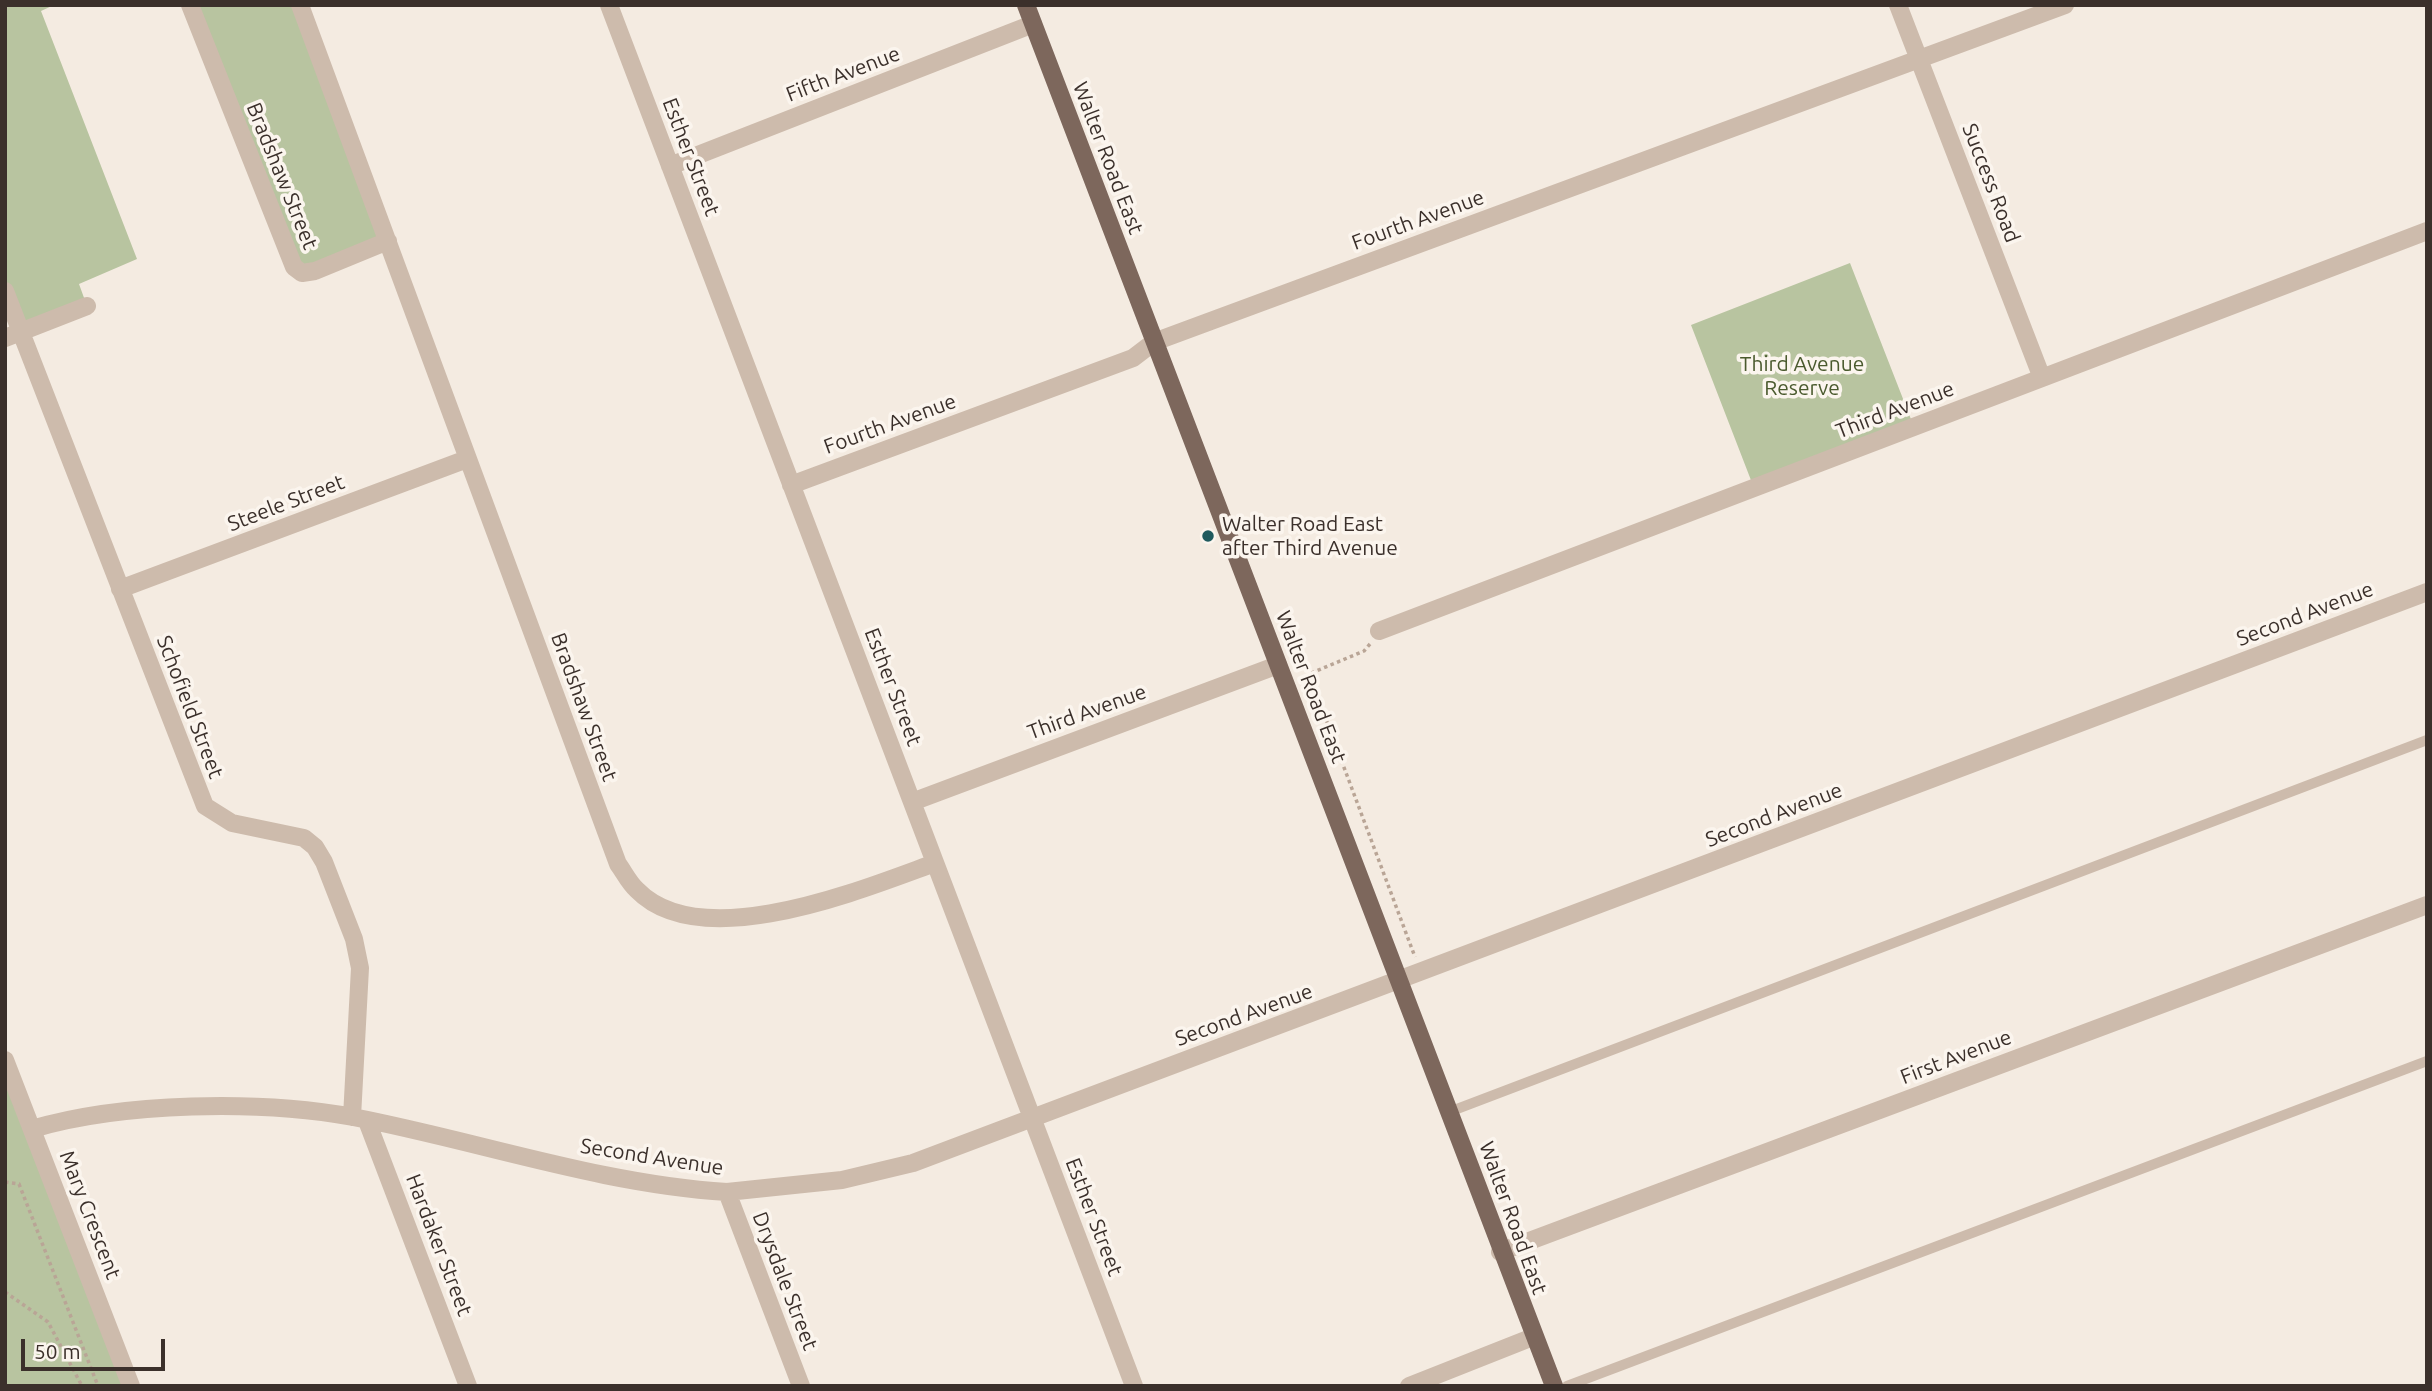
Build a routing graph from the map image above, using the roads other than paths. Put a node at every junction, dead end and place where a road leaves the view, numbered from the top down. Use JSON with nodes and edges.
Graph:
{"nodes":[{"id":1,"x":190,"y":5,"type":"edge"},
{"id":2,"x":300,"y":5,"type":"edge"},
{"id":3,"x":609,"y":5,"type":"edge"},
{"id":4,"x":1026,"y":5,"type":"edge"},
{"id":5,"x":1898,"y":5,"type":"edge"},
{"id":6,"x":2065,"y":5,"type":"edge"},
{"id":7,"x":1032,"y":24,"type":"junction"},
{"id":8,"x":1919,"y":60,"type":"junction"},
{"id":9,"x":670,"y":166,"type":"junction"},
{"id":10,"x":2427,"y":231,"type":"edge"},
{"id":11,"x":388,"y":241,"type":"junction"},
{"id":12,"x":5,"y":291,"type":"edge"},
{"id":13,"x":87,"y":306,"type":"dead end"},
{"id":14,"x":23,"y":331,"type":"junction"},
{"id":15,"x":5,"y":338,"type":"edge"},
{"id":16,"x":1154,"y":342,"type":"junction"},
{"id":17,"x":2042,"y":378,"type":"junction"},
{"id":18,"x":467,"y":458,"type":"junction"},
{"id":19,"x":791,"y":485,"type":"junction"},
{"id":20,"x":121,"y":589,"type":"junction"},
{"id":21,"x":2427,"y":592,"type":"edge"},
{"id":22,"x":1379,"y":631,"type":"road end"},
{"id":23,"x":1278,"y":665,"type":"junction"},
{"id":24,"x":2427,"y":740,"type":"edge"},
{"id":25,"x":912,"y":802,"type":"junction"},
{"id":26,"x":935,"y":863,"type":"junction"},
{"id":27,"x":2427,"y":905,"type":"edge"},
{"id":28,"x":1399,"y":981,"type":"junction"},
{"id":29,"x":5,"y":1060,"type":"edge"},
{"id":30,"x":2427,"y":1060,"type":"edge"},
{"id":31,"x":1449,"y":1112,"type":"junction"},
{"id":32,"x":1032,"y":1118,"type":"junction"},
{"id":33,"x":359,"y":1119,"type":"junction"},
{"id":34,"x":32,"y":1129,"type":"junction"},
{"id":35,"x":727,"y":1192,"type":"junction"},
{"id":36,"x":1500,"y":1252,"type":"junction"},
{"id":37,"x":1533,"y":1337,"type":"junction"},
{"id":38,"x":131,"y":1386,"type":"edge"},
{"id":39,"x":468,"y":1386,"type":"edge"},
{"id":40,"x":801,"y":1386,"type":"edge"},
{"id":41,"x":1134,"y":1386,"type":"edge"},
{"id":42,"x":1409,"y":1386,"type":"edge"},
{"id":43,"x":1554,"y":1386,"type":"edge"},
{"id":44,"x":1567,"y":1386,"type":"edge"}],
"edges":[{"from":1,"to":11,"type":"street","name":"Bradshaw Street"},
{"from":2,"to":11,"type":"street","name":"Bradshaw Street"},
{"from":3,"to":9,"type":"street","name":"Esther Street"},
{"from":4,"to":7,"type":"main road","name":"Walter Road East"},
{"from":5,"to":8,"type":"street","name":"Success Road"},
{"from":6,"to":8,"type":"street","name":"Fourth Avenue"},
{"from":7,"to":9,"type":"street","name":"Fifth Avenue"},
{"from":7,"to":16,"type":"main road","name":"Walter Road East"},
{"from":8,"to":16,"type":"street","name":"Fourth Avenue"},
{"from":8,"to":17,"type":"street","name":"Success Road"},
{"from":9,"to":19,"type":"street","name":"Esther Street"},
{"from":10,"to":17,"type":"street","name":"Third Avenue"},
{"from":11,"to":18,"type":"street","name":"Bradshaw Street"},
{"from":12,"to":14,"type":"street","name":"Schofield Street"},
{"from":13,"to":14,"type":"street"},
{"from":14,"to":15,"type":"street"},
{"from":14,"to":20,"type":"street","name":"Schofield Street"},
{"from":16,"to":19,"type":"street","name":"Fourth Avenue"},
{"from":16,"to":23,"type":"main road","name":"Walter Road East"},
{"from":17,"to":22,"type":"street","name":"Third Avenue"},
{"from":18,"to":20,"type":"street","name":"Steele Street"},
{"from":18,"to":26,"type":"street","name":"Bradshaw Street"},
{"from":19,"to":25,"type":"street","name":"Esther Street"},
{"from":20,"to":33,"type":"street","name":"Schofield Street"},
{"from":21,"to":28,"type":"street","name":"Second Avenue"},
{"from":23,"to":25,"type":"street","name":"Third Avenue"},
{"from":23,"to":28,"type":"main road","name":"Walter Road East"},
{"from":24,"to":31,"type":"lane"},
{"from":25,"to":26,"type":"street","name":"Esther Street"},
{"from":26,"to":32,"type":"street","name":"Esther Street"},
{"from":27,"to":36,"type":"street","name":"First Avenue"},
{"from":28,"to":31,"type":"main road","name":"Walter Road East"},
{"from":28,"to":32,"type":"street","name":"Second Avenue"},
{"from":29,"to":34,"type":"street","name":"Mary Crescent"},
{"from":30,"to":44,"type":"lane"},
{"from":31,"to":36,"type":"main road","name":"Walter Road East"},
{"from":32,"to":35,"type":"street","name":"Second Avenue"},
{"from":32,"to":41,"type":"street","name":"Esther Street"},
{"from":33,"to":34,"type":"street","name":"Second Avenue"},
{"from":33,"to":35,"type":"street","name":"Second Avenue"},
{"from":33,"to":39,"type":"street","name":"Hardaker Street"},
{"from":34,"to":38,"type":"street","name":"Mary Crescent"},
{"from":35,"to":40,"type":"street","name":"Drysdale Street"},
{"from":36,"to":37,"type":"main road","name":"Walter Road East"},
{"from":37,"to":42,"type":"street"},
{"from":37,"to":43,"type":"main road","name":"Walter Road East"}]}
